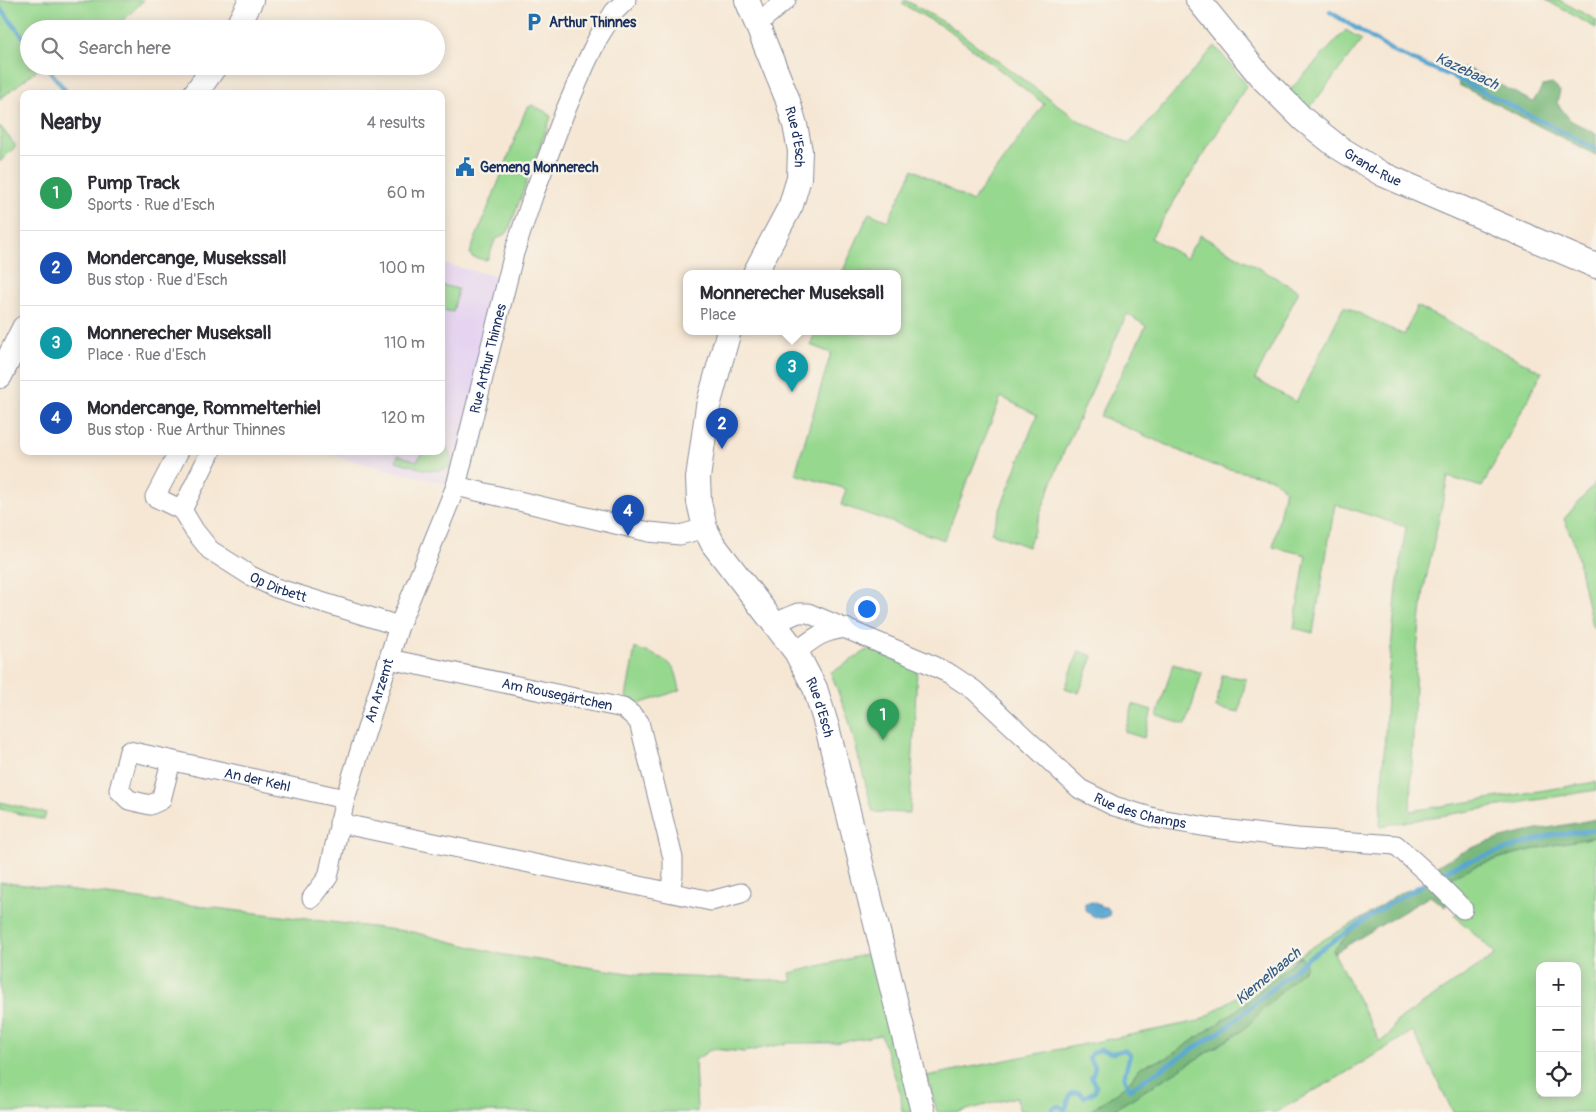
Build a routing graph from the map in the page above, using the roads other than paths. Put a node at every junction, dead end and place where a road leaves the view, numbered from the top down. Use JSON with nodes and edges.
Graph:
{"nodes":[{"id":1,"x":251,"y":0,"type":"edge"},
{"id":2,"x":626,"y":0,"type":"edge"},
{"id":3,"x":747,"y":0,"type":"edge"},
{"id":4,"x":786,"y":0,"type":"edge"},
{"id":5,"x":1198,"y":0,"type":"edge"},
{"id":6,"x":241,"y":20,"type":"edge"},
{"id":7,"x":757,"y":24,"type":"junction"},
{"id":8,"x":209,"y":75,"type":"edge"},
{"id":9,"x":198,"y":90,"type":"edge"},
{"id":10,"x":1596,"y":266,"type":"edge"},
{"id":11,"x":757,"y":270,"type":"edge"},
{"id":12,"x":728,"y":335,"type":"edge"},
{"id":13,"x":20,"y":336,"type":"edge"},
{"id":14,"x":0,"y":376,"type":"edge"},
{"id":15,"x":177,"y":455,"type":"edge"},
{"id":16,"x":209,"y":455,"type":"edge"},
{"id":17,"x":456,"y":486,"type":"junction"},
{"id":18,"x":182,"y":510,"type":"junction"},
{"id":19,"x":705,"y":528,"type":"junction"},
{"id":20,"x":775,"y":623,"type":"junction"},
{"id":21,"x":399,"y":626,"type":"junction"},
{"id":22,"x":846,"y":628,"type":"junction"},
{"id":23,"x":796,"y":652,"type":"junction"},
{"id":24,"x":389,"y":659,"type":"junction"},
{"id":25,"x":171,"y":761,"type":"junction"},
{"id":26,"x":345,"y":799,"type":"junction"},
{"id":27,"x":339,"y":823,"type":"junction"},
{"id":28,"x":670,"y":892,"type":"junction"},
{"id":29,"x":741,"y":893,"type":"dead end"},
{"id":30,"x":312,"y":898,"type":"dead end"},
{"id":31,"x":1463,"y":909,"type":"dead end"},
{"id":32,"x":923,"y":1112,"type":"edge"}],
"edges":[{"from":1,"to":6,"type":"main road"},
{"from":2,"to":17,"type":"street","name":"Rue Arthur Thinnes"},
{"from":3,"to":7,"type":"main road","name":"Rue d'Esch"},
{"from":4,"to":7,"type":"street"},
{"from":5,"to":10,"type":"main road","name":"Grand-Rue"},
{"from":7,"to":11,"type":"main road","name":"Rue d'Esch"},
{"from":8,"to":9,"type":"main road"},
{"from":12,"to":19,"type":"main road","name":"Rue d'Esch"},
{"from":13,"to":14,"type":"main road"},
{"from":15,"to":18,"type":"street"},
{"from":16,"to":18,"type":"street"},
{"from":17,"to":19,"type":"street"},
{"from":17,"to":21,"type":"street","name":"An Arzemt"},
{"from":18,"to":21,"type":"street","name":"Op Dirbett"},
{"from":19,"to":20,"type":"main road","name":"Rue d'Esch"},
{"from":20,"to":22,"type":"street","name":"Rue des Champs"},
{"from":20,"to":23,"type":"main road","name":"Rue d'Esch"},
{"from":21,"to":24,"type":"street","name":"An Arzemt"},
{"from":22,"to":23,"type":"street"},
{"from":22,"to":31,"type":"street","name":"Rue des Champs"},
{"from":23,"to":32,"type":"main road","name":"Rue d'Esch"},
{"from":24,"to":26,"type":"street","name":"An Arzemt"},
{"from":24,"to":28,"type":"street","name":"Am Rousegärtchen"},
{"from":25,"to":25,"type":"street","name":"An der Kehl"},
{"from":25,"to":26,"type":"street","name":"An der Kehl"},
{"from":26,"to":27,"type":"street","name":"An Arzemt"},
{"from":27,"to":28,"type":"street"},
{"from":27,"to":30,"type":"street","name":"An Arzemt"},
{"from":28,"to":29,"type":"street"}]}
